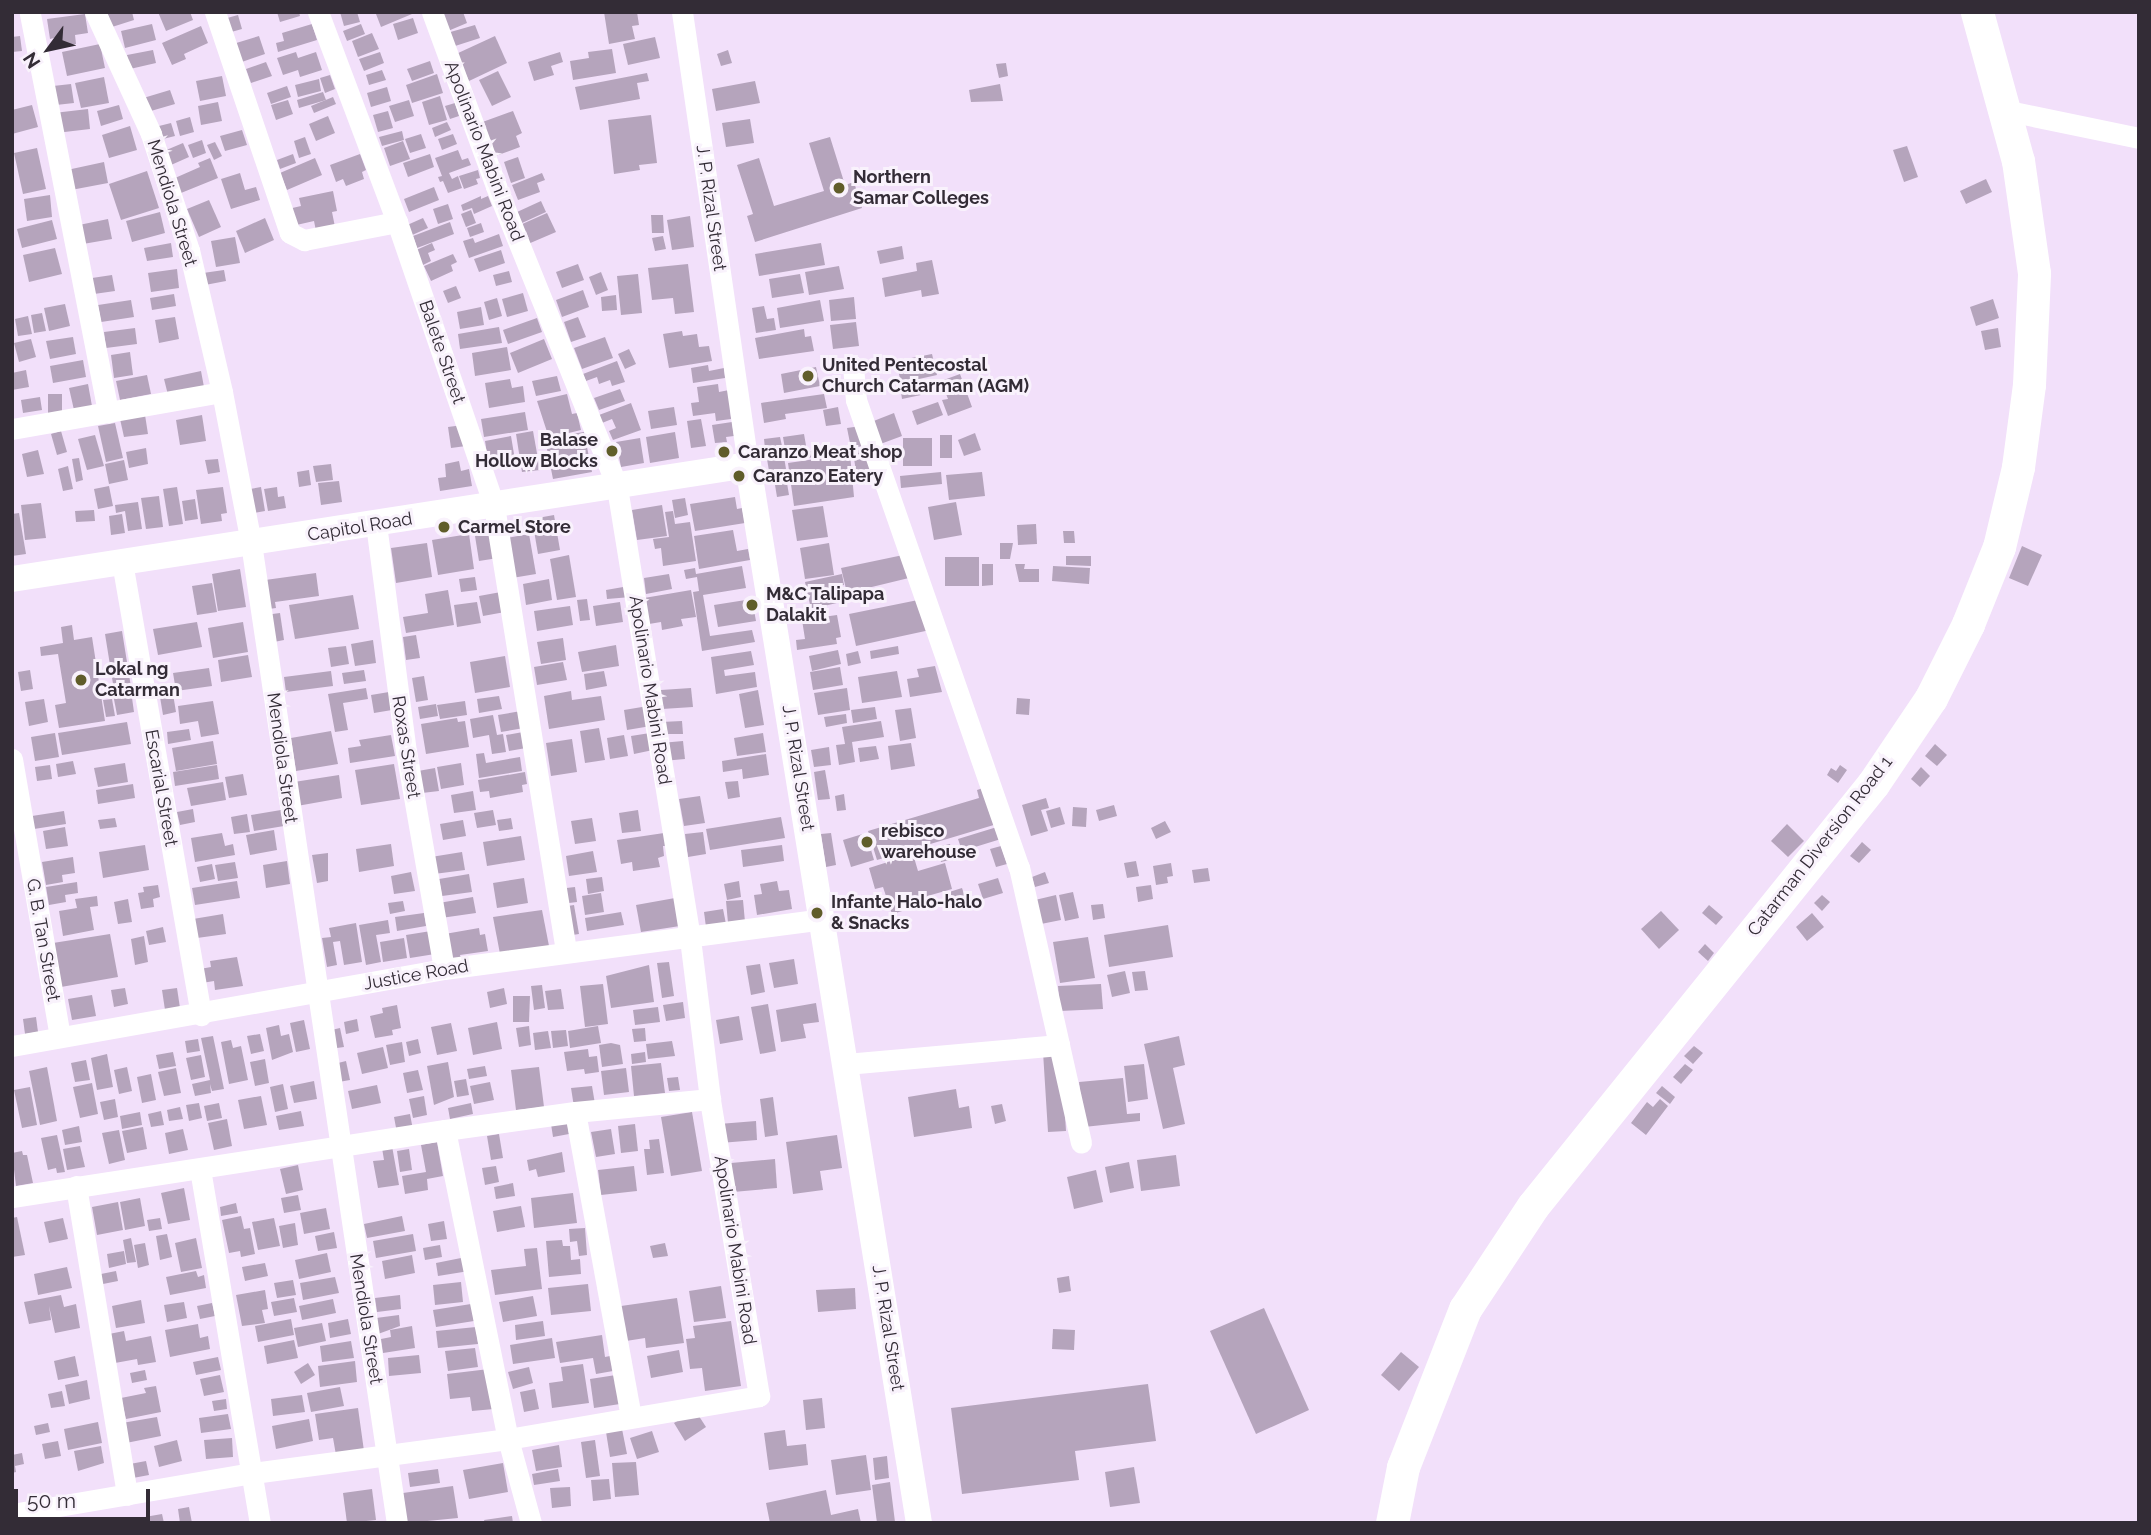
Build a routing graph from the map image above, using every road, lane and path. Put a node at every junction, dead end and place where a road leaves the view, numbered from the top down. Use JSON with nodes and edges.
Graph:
{"nodes":[{"id":1,"x":95,"y":12,"type":"edge"},
{"id":2,"x":215,"y":12,"type":"edge"},
{"id":3,"x":318,"y":12,"type":"edge"},
{"id":4,"x":432,"y":12,"type":"edge"},
{"id":5,"x":682,"y":12,"type":"edge"},
{"id":6,"x":1977,"y":12,"type":"edge"},
{"id":7,"x":25,"y":15,"type":"edge"},
{"id":8,"x":2004,"y":110,"type":"junction"},
{"id":9,"x":2139,"y":138,"type":"edge"},
{"id":10,"x":397,"y":222,"type":"junction"},
{"id":11,"x":853,"y":366,"type":"dead end"},
{"id":12,"x":222,"y":392,"type":"junction"},
{"id":13,"x":108,"y":412,"type":"junction"},
{"id":14,"x":12,"y":429,"type":"edge"},
{"id":15,"x":748,"y":465,"type":"junction"},
{"id":16,"x":617,"y":486,"type":"junction"},
{"id":17,"x":494,"y":506,"type":"junction"},
{"id":18,"x":376,"y":524,"type":"junction"},
{"id":19,"x":251,"y":543,"type":"junction"},
{"id":20,"x":122,"y":562,"type":"junction"},
{"id":21,"x":12,"y":579,"type":"edge"},
{"id":22,"x":12,"y":759,"type":"edge"},
{"id":23,"x":822,"y":919,"type":"junction"},
{"id":24,"x":690,"y":938,"type":"junction"},
{"id":25,"x":566,"y":951,"type":"junction"},
{"id":26,"x":444,"y":969,"type":"junction"},
{"id":27,"x":316,"y":992,"type":"junction"},
{"id":28,"x":201,"y":1015,"type":"junction"},
{"id":29,"x":60,"y":1037,"type":"junction"},
{"id":30,"x":1059,"y":1045,"type":"junction"},
{"id":31,"x":12,"y":1046,"type":"edge"},
{"id":32,"x":846,"y":1064,"type":"junction"},
{"id":33,"x":710,"y":1099,"type":"junction"},
{"id":34,"x":575,"y":1112,"type":"junction"},
{"id":35,"x":445,"y":1130,"type":"junction"},
{"id":36,"x":1081,"y":1143,"type":"dead end"},
{"id":37,"x":339,"y":1145,"type":"junction"},
{"id":38,"x":200,"y":1169,"type":"junction"},
{"id":39,"x":76,"y":1186,"type":"junction"},
{"id":40,"x":12,"y":1197,"type":"edge"},
{"id":41,"x":631,"y":1417,"type":"junction"},
{"id":42,"x":508,"y":1439,"type":"junction"},
{"id":43,"x":387,"y":1457,"type":"junction"},
{"id":44,"x":253,"y":1473,"type":"junction"},
{"id":45,"x":127,"y":1495,"type":"junction"},
{"id":46,"x":12,"y":1514,"type":"edge"},
{"id":47,"x":260,"y":1523,"type":"edge"},
{"id":48,"x":397,"y":1523,"type":"edge"},
{"id":49,"x":531,"y":1523,"type":"edge"},
{"id":50,"x":919,"y":1523,"type":"edge"},
{"id":51,"x":1392,"y":1523,"type":"edge"}],
"edges":[{"from":1,"to":12,"type":"street","name":"Mendiola Street"},
{"from":2,"to":10,"type":"street"},
{"from":3,"to":10,"type":"street","name":"Balete Street"},
{"from":4,"to":16,"type":"street","name":"Apolinario Mabini Road"},
{"from":5,"to":15,"type":"street","name":"J. P. Rizal Street"},
{"from":6,"to":8,"type":"main road","name":"Catarman Diversion Road 1"},
{"from":7,"to":13,"type":"street"},
{"from":8,"to":9,"type":"street"},
{"from":8,"to":51,"type":"main road","name":"Catarman Diversion Road 1"},
{"from":10,"to":17,"type":"street","name":"Balete Street"},
{"from":11,"to":30,"type":"street"},
{"from":12,"to":13,"type":"street"},
{"from":12,"to":19,"type":"street","name":"Mendiola Street"},
{"from":13,"to":14,"type":"street"},
{"from":15,"to":16,"type":"street","name":"Capitol Road"},
{"from":15,"to":23,"type":"street","name":"J. P. Rizal Street"},
{"from":16,"to":17,"type":"street","name":"Capitol Road"},
{"from":16,"to":24,"type":"street","name":"Apolinario Mabini Road"},
{"from":17,"to":18,"type":"street","name":"Capitol Road"},
{"from":17,"to":25,"type":"street","name":"Balete Street"},
{"from":18,"to":19,"type":"street","name":"Capitol Road"},
{"from":18,"to":26,"type":"street","name":"Roxas Street"},
{"from":19,"to":20,"type":"street","name":"Capitol Road"},
{"from":19,"to":27,"type":"street","name":"Mendiola Street"},
{"from":20,"to":21,"type":"street","name":"Capitol Road"},
{"from":20,"to":28,"type":"street","name":"Escarial Street"},
{"from":22,"to":29,"type":"street","name":"G. B. Tan Street"},
{"from":23,"to":24,"type":"street","name":"Justice Road"},
{"from":23,"to":32,"type":"street","name":"J. P. Rizal Street"},
{"from":24,"to":25,"type":"street","name":"Justice Road"},
{"from":24,"to":33,"type":"street","name":"Apolinario Mabini Road"},
{"from":25,"to":26,"type":"street","name":"Justice Road"},
{"from":26,"to":27,"type":"street","name":"Justice Road"},
{"from":27,"to":28,"type":"street","name":"Justice Road"},
{"from":27,"to":37,"type":"street","name":"Mendiola Street"},
{"from":28,"to":29,"type":"street","name":"Justice Road"},
{"from":29,"to":31,"type":"street","name":"Justice Road"},
{"from":30,"to":32,"type":"street"},
{"from":30,"to":36,"type":"street"},
{"from":32,"to":50,"type":"street","name":"J. P. Rizal Street"},
{"from":33,"to":34,"type":"street"},
{"from":33,"to":41,"type":"street","name":"Apolinario Mabini Road"},
{"from":34,"to":35,"type":"street"},
{"from":34,"to":41,"type":"street"},
{"from":35,"to":37,"type":"street"},
{"from":35,"to":42,"type":"street"},
{"from":37,"to":38,"type":"street"},
{"from":37,"to":43,"type":"street","name":"Mendiola Street"},
{"from":38,"to":39,"type":"street"},
{"from":38,"to":44,"type":"street"},
{"from":39,"to":40,"type":"street"},
{"from":39,"to":45,"type":"street"},
{"from":41,"to":42,"type":"street"},
{"from":42,"to":43,"type":"street"},
{"from":42,"to":49,"type":"street"},
{"from":43,"to":44,"type":"street"},
{"from":43,"to":48,"type":"street","name":"Mendiola Street"},
{"from":44,"to":45,"type":"street"},
{"from":44,"to":47,"type":"street"},
{"from":45,"to":46,"type":"street"}]}
